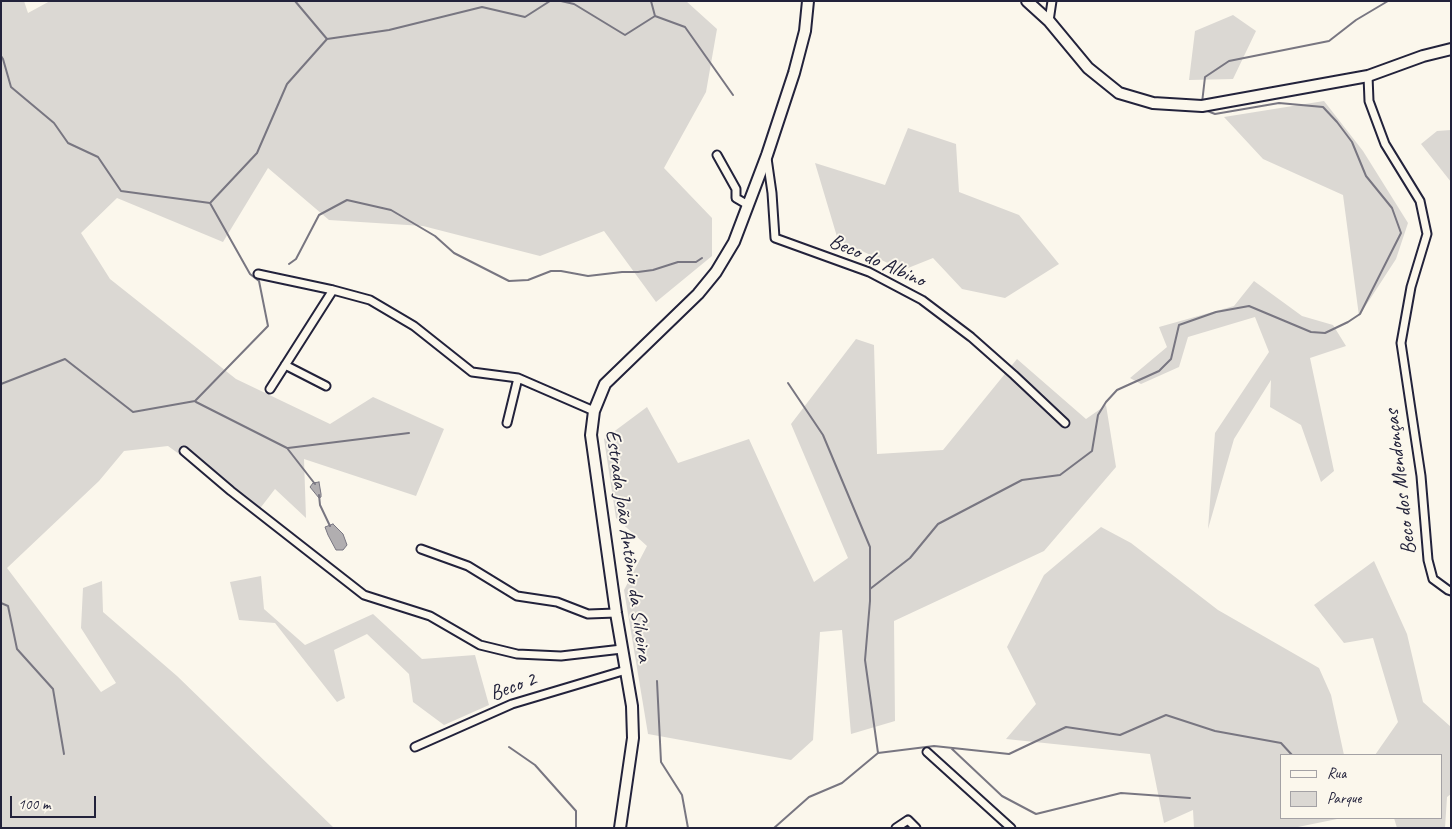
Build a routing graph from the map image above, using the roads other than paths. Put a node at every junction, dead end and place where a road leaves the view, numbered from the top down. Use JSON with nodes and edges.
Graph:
{"nodes":[{"id":1,"x":808,"y":1,"type":"edge"},
{"id":2,"x":1027,"y":1,"type":"edge"},
{"id":3,"x":1052,"y":1,"type":"edge"},
{"id":4,"x":1049,"y":21,"type":"junction"},
{"id":5,"x":1451,"y":49,"type":"edge"},
{"id":6,"x":1368,"y":76,"type":"junction"},
{"id":7,"x":716,"y":155,"type":"dead end"},
{"id":8,"x":767,"y":155,"type":"junction"},
{"id":9,"x":748,"y":205,"type":"junction"},
{"id":10,"x":258,"y":274,"type":"dead end"},
{"id":11,"x":333,"y":290,"type":"junction"},
{"id":12,"x":285,"y":365,"type":"junction"},
{"id":13,"x":518,"y":378,"type":"junction"},
{"id":14,"x":326,"y":386,"type":"dead end"},
{"id":15,"x":270,"y":389,"type":"dead end"},
{"id":16,"x":594,"y":411,"type":"junction"},
{"id":17,"x":507,"y":423,"type":"dead end"},
{"id":18,"x":1065,"y":423,"type":"dead end"},
{"id":19,"x":184,"y":451,"type":"dead end"},
{"id":20,"x":421,"y":549,"type":"dead end"},
{"id":21,"x":1451,"y":591,"type":"edge"},
{"id":22,"x":616,"y":613,"type":"junction"},
{"id":23,"x":622,"y":649,"type":"junction"},
{"id":24,"x":626,"y":670,"type":"junction"},
{"id":25,"x":416,"y":747,"type":"dead end"},
{"id":26,"x":927,"y":752,"type":"dead end"},
{"id":27,"x":629,"y":771,"type":"junction"},
{"id":28,"x":1007,"y":826,"type":"edge"},
{"id":29,"x":615,"y":828,"type":"edge"},
{"id":30,"x":620,"y":828,"type":"edge"},
{"id":31,"x":896,"y":828,"type":"edge"},
{"id":32,"x":916,"y":828,"type":"edge"}],
"edges":[{"from":1,"to":8,"type":"main road","name":"Estrada João Antônio da Silveira"},
{"from":2,"to":4,"type":"main road"},
{"from":3,"to":4,"type":"street"},
{"from":4,"to":6,"type":"main road"},
{"from":5,"to":6,"type":"main road"},
{"from":6,"to":21,"type":"street","name":"Beco dos Mendonças"},
{"from":7,"to":9,"type":"street"},
{"from":8,"to":9,"type":"main road","name":"Estrada João Antônio da Silveira"},
{"from":8,"to":18,"type":"street","name":"Beco do Albino"},
{"from":9,"to":16,"type":"main road","name":"Estrada João Antônio da Silveira"},
{"from":10,"to":11,"type":"street"},
{"from":11,"to":12,"type":"street"},
{"from":11,"to":13,"type":"street"},
{"from":12,"to":14,"type":"street"},
{"from":12,"to":15,"type":"street"},
{"from":13,"to":16,"type":"street"},
{"from":13,"to":17,"type":"street"},
{"from":16,"to":22,"type":"main road","name":"Estrada João Antônio da Silveira"},
{"from":19,"to":23,"type":"street"},
{"from":20,"to":22,"type":"street"},
{"from":22,"to":23,"type":"main road","name":"Estrada João Antônio da Silveira"},
{"from":23,"to":24,"type":"main road","name":"Estrada João Antônio da Silveira"},
{"from":24,"to":25,"type":"street","name":"Beco 2"},
{"from":24,"to":27,"type":"main road","name":"Estrada João Antônio da Silveira"},
{"from":26,"to":28,"type":"street"},
{"from":27,"to":29,"type":"main road","name":"Estrada João Antônio da Silveira"},
{"from":27,"to":30,"type":"main road","name":"Estrada João Antônio da Silveira"},
{"from":31,"to":32,"type":"street"}]}
